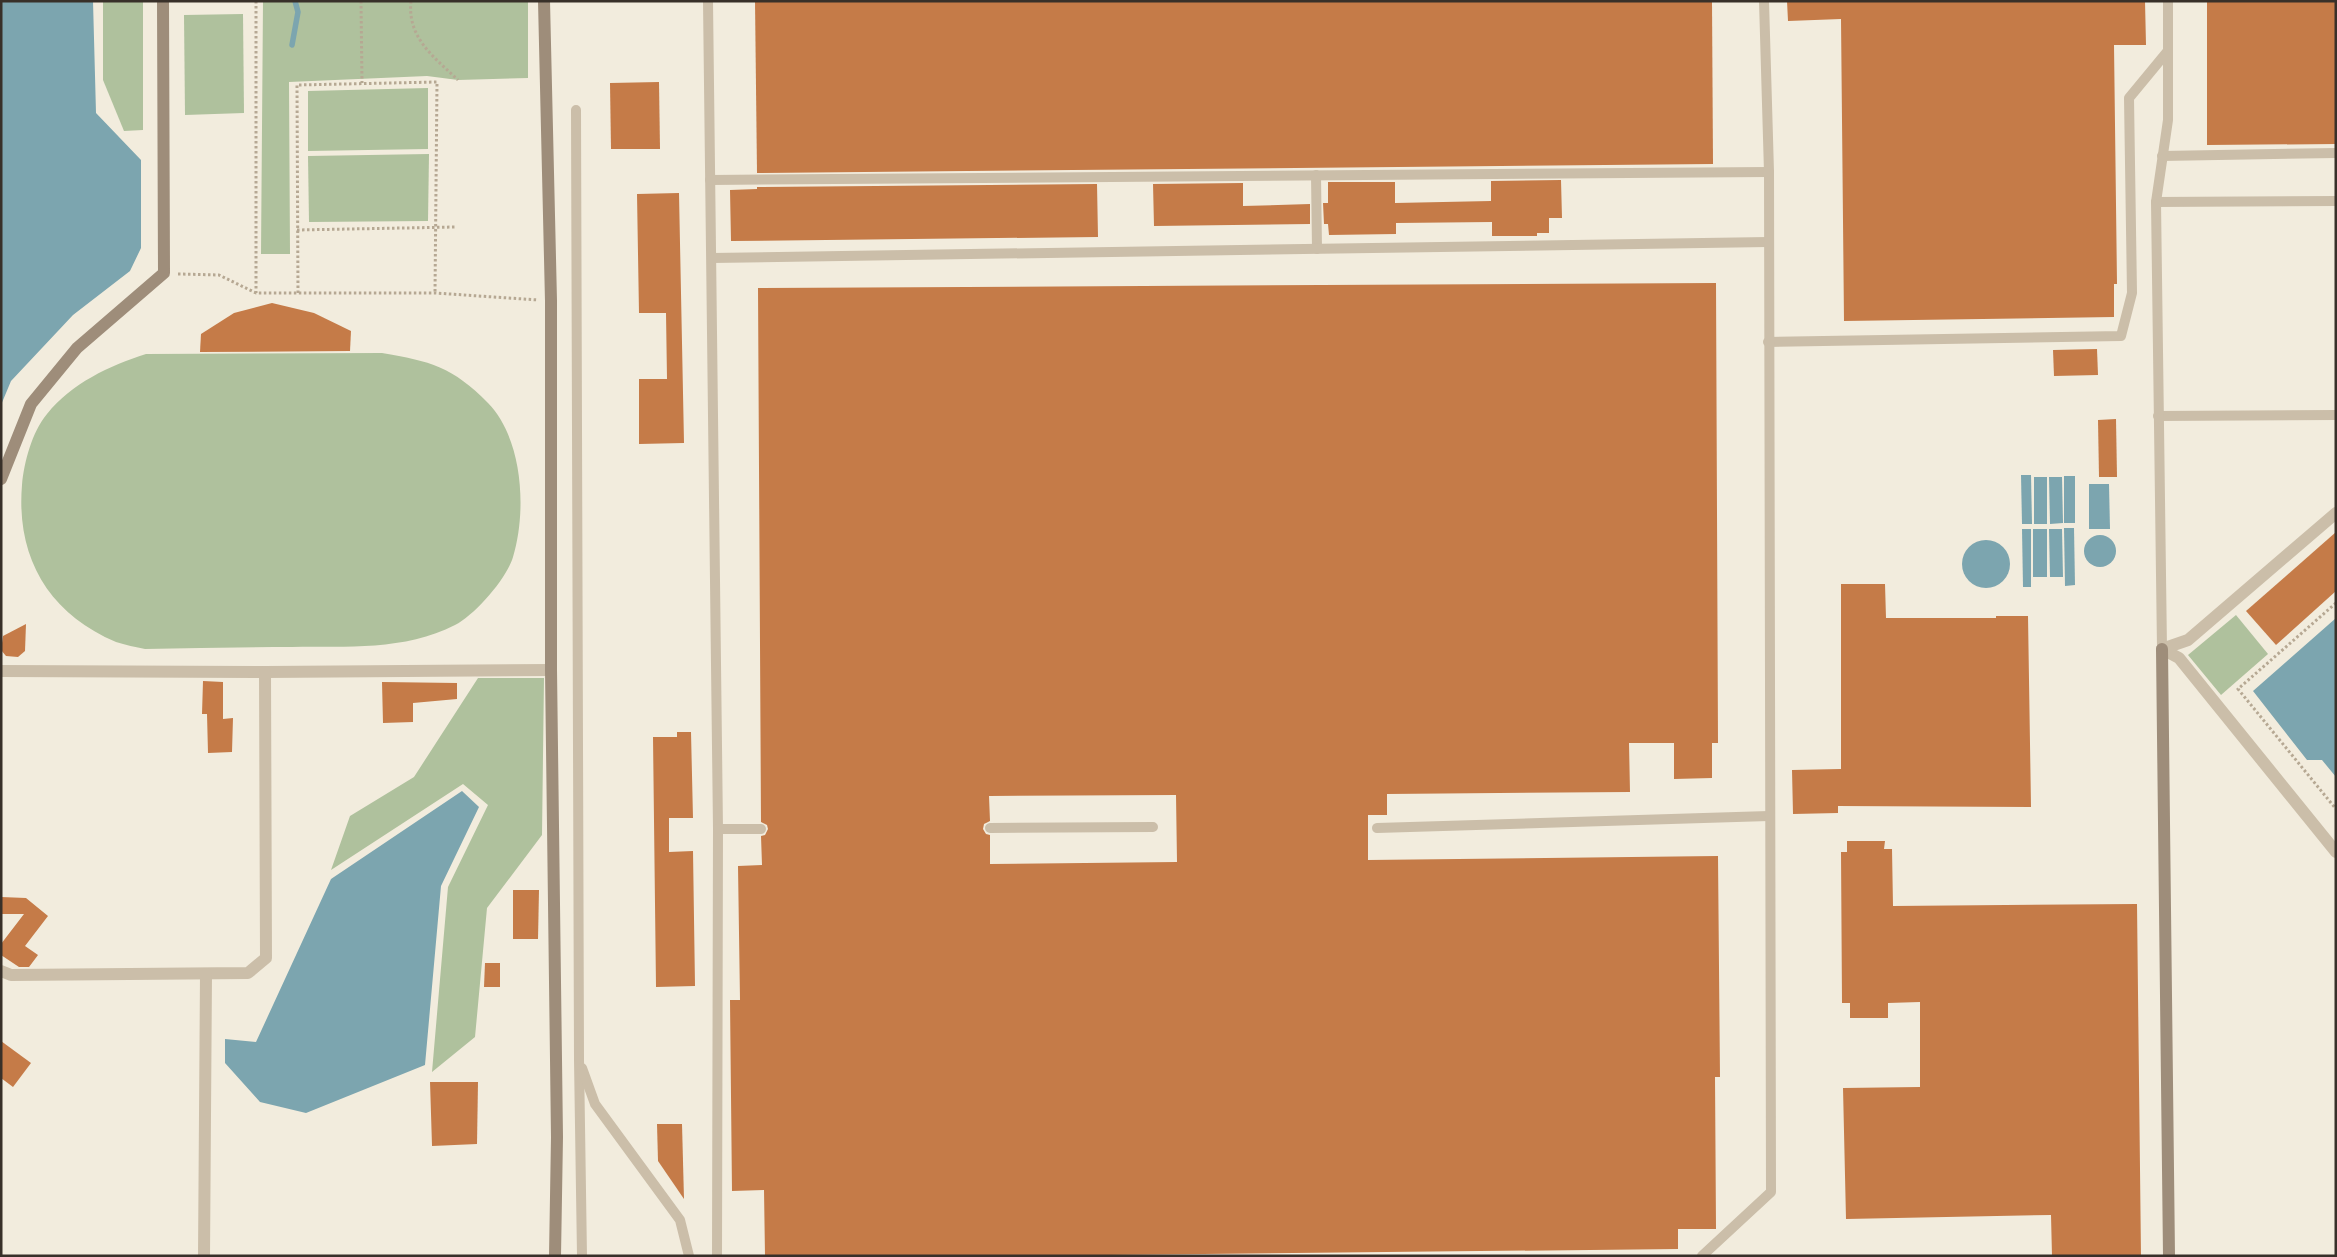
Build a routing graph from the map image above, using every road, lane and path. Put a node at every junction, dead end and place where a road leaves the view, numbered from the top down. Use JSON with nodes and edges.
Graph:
{"nodes":[{"id":1,"x":163,"y":1,"type":"edge"},
{"id":2,"x":256,"y":1,"type":"edge"},
{"id":3,"x":361,"y":1,"type":"edge"},
{"id":4,"x":411,"y":1,"type":"edge"},
{"id":5,"x":544,"y":1,"type":"edge"},
{"id":6,"x":708,"y":1,"type":"edge"},
{"id":7,"x":1764,"y":1,"type":"edge"},
{"id":8,"x":2168,"y":1,"type":"edge"},
{"id":9,"x":2166,"y":52,"type":"junction"},
{"id":10,"x":458,"y":80,"type":"dead end"},
{"id":11,"x":362,"y":83,"type":"dead end"},
{"id":12,"x":576,"y":110,"type":"dead end"},
{"id":13,"x":2336,"y":153,"type":"edge"},
{"id":14,"x":2162,"y":156,"type":"junction"},
{"id":15,"x":1769,"y":172,"type":"junction"},
{"id":16,"x":1316,"y":176,"type":"junction"},
{"id":17,"x":710,"y":180,"type":"junction"},
{"id":18,"x":2336,"y":201,"type":"edge"},
{"id":19,"x":2156,"y":202,"type":"junction"},
{"id":20,"x":456,"y":228,"type":"dead end"},
{"id":21,"x":435,"y":229,"type":"junction"},
{"id":22,"x":297,"y":230,"type":"junction"},
{"id":23,"x":1768,"y":242,"type":"junction"},
{"id":24,"x":1317,"y":249,"type":"junction"},
{"id":25,"x":712,"y":258,"type":"junction"},
{"id":26,"x":164,"y":273,"type":"junction"},
{"id":27,"x":256,"y":293,"type":"junction"},
{"id":28,"x":298,"y":293,"type":"junction"},
{"id":29,"x":436,"y":293,"type":"junction"},
{"id":30,"x":551,"y":301,"type":"junction"},
{"id":31,"x":1768,"y":342,"type":"junction"},
{"id":32,"x":2336,"y":415,"type":"edge"},
{"id":33,"x":2158,"y":416,"type":"junction"},
{"id":34,"x":1,"y":479,"type":"edge"},
{"id":35,"x":2336,"y":513,"type":"edge"},
{"id":36,"x":2336,"y":603,"type":"edge"},
{"id":37,"x":2162,"y":648,"type":"junction"},
{"id":38,"x":551,"y":670,"type":"junction"},
{"id":39,"x":1,"y":671,"type":"edge"},
{"id":40,"x":265,"y":672,"type":"junction"},
{"id":41,"x":2336,"y":809,"type":"edge"},
{"id":42,"x":1768,"y":816,"type":"junction"},
{"id":43,"x":1153,"y":827,"type":"dead end"},
{"id":44,"x":990,"y":828,"type":"dead end"},
{"id":45,"x":1377,"y":828,"type":"dead end"},
{"id":46,"x":718,"y":829,"type":"junction"},
{"id":47,"x":761,"y":829,"type":"dead end"},
{"id":48,"x":2336,"y":852,"type":"edge"},
{"id":49,"x":1,"y":971,"type":"edge"},
{"id":50,"x":206,"y":974,"type":"junction"},
{"id":51,"x":579,"y":1060,"type":"junction"},
{"id":52,"x":204,"y":1256,"type":"edge"},
{"id":53,"x":555,"y":1256,"type":"edge"},
{"id":54,"x":582,"y":1256,"type":"edge"},
{"id":55,"x":688,"y":1256,"type":"edge"},
{"id":56,"x":717,"y":1256,"type":"edge"},
{"id":57,"x":1702,"y":1256,"type":"edge"},
{"id":58,"x":2169,"y":1256,"type":"edge"}],
"edges":[{"from":1,"to":26,"type":"street"},
{"from":2,"to":27,"type":"path"},
{"from":3,"to":11,"type":"path"},
{"from":4,"to":10,"type":"path"},
{"from":5,"to":30,"type":"street"},
{"from":6,"to":17,"type":"lane"},
{"from":7,"to":15,"type":"lane"},
{"from":8,"to":9,"type":"lane"},
{"from":9,"to":14,"type":"lane"},
{"from":9,"to":31,"type":"lane"},
{"from":12,"to":51,"type":"lane"},
{"from":13,"to":14,"type":"lane"},
{"from":14,"to":19,"type":"lane"},
{"from":15,"to":16,"type":"lane"},
{"from":15,"to":23,"type":"lane"},
{"from":16,"to":17,"type":"lane"},
{"from":16,"to":24,"type":"lane"},
{"from":17,"to":25,"type":"lane"},
{"from":18,"to":19,"type":"lane"},
{"from":19,"to":33,"type":"lane"},
{"from":20,"to":21,"type":"path"},
{"from":21,"to":22,"type":"path"},
{"from":21,"to":22,"type":"path"},
{"from":21,"to":29,"type":"path"},
{"from":22,"to":28,"type":"path"},
{"from":23,"to":24,"type":"lane"},
{"from":23,"to":31,"type":"lane"},
{"from":24,"to":25,"type":"lane"},
{"from":25,"to":46,"type":"lane"},
{"from":26,"to":27,"type":"path"},
{"from":26,"to":34,"type":"street"},
{"from":27,"to":28,"type":"path"},
{"from":28,"to":29,"type":"path"},
{"from":29,"to":30,"type":"path"},
{"from":30,"to":38,"type":"street"},
{"from":31,"to":42,"type":"lane"},
{"from":32,"to":33,"type":"lane"},
{"from":33,"to":37,"type":"lane"},
{"from":35,"to":37,"type":"street"},
{"from":36,"to":41,"type":"path"},
{"from":37,"to":48,"type":"street"},
{"from":37,"to":58,"type":"street"},
{"from":38,"to":40,"type":"street"},
{"from":38,"to":53,"type":"street"},
{"from":39,"to":40,"type":"street"},
{"from":40,"to":50,"type":"street"},
{"from":42,"to":45,"type":"lane"},
{"from":42,"to":57,"type":"lane"},
{"from":43,"to":44,"type":"lane"},
{"from":46,"to":47,"type":"lane"},
{"from":46,"to":56,"type":"lane"},
{"from":49,"to":50,"type":"street"},
{"from":50,"to":52,"type":"street"},
{"from":51,"to":54,"type":"lane"},
{"from":51,"to":55,"type":"lane"}]}
